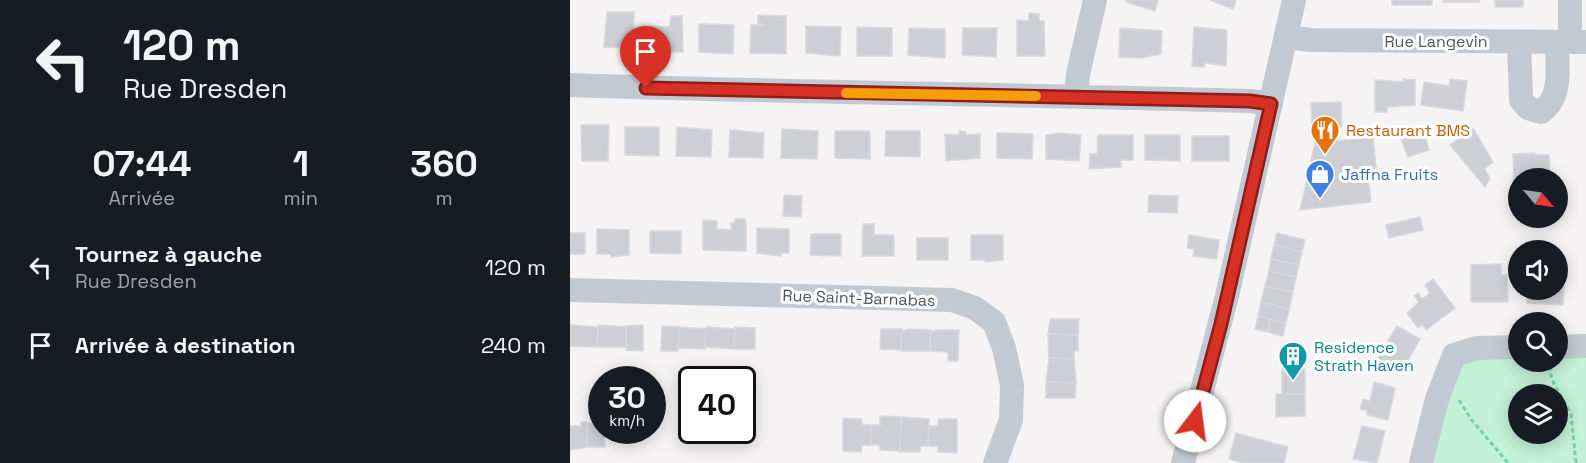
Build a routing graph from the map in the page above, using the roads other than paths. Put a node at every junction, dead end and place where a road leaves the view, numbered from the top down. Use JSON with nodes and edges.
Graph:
{"nodes":[{"id":1,"x":1095,"y":0,"type":"edge"},
{"id":2,"x":1294,"y":0,"type":"edge"},
{"id":3,"x":1570,"y":0,"type":"edge"},
{"id":4,"x":1286,"y":36,"type":"junction"},
{"id":5,"x":1519,"y":42,"type":"junction"},
{"id":6,"x":1571,"y":42,"type":"edge"},
{"id":7,"x":570,"y":85,"type":"edge"},
{"id":8,"x":1076,"y":96,"type":"junction"},
{"id":9,"x":1271,"y":104,"type":"junction"},
{"id":10,"x":570,"y":290,"type":"edge"},
{"id":11,"x":1586,"y":346,"type":"edge"},
{"id":12,"x":1508,"y":347,"type":"edge"},
{"id":13,"x":1568,"y":347,"type":"edge"},
{"id":14,"x":995,"y":463,"type":"edge"},
{"id":15,"x":1183,"y":463,"type":"edge"},
{"id":16,"x":1421,"y":463,"type":"edge"}],
"edges":[{"from":1,"to":8,"type":"street"},
{"from":2,"to":4,"type":"street"},
{"from":3,"to":6,"type":"street"},
{"from":4,"to":5,"type":"street","name":"Rue Langevin"},
{"from":4,"to":9,"type":"street"},
{"from":5,"to":6,"type":"street","name":"Rue Langevin"},
{"from":5,"to":6,"type":"street"},
{"from":7,"to":8,"type":"street"},
{"from":8,"to":9,"type":"street"},
{"from":9,"to":15,"type":"street"},
{"from":10,"to":14,"type":"street","name":"Rue Saint-Barnabas"},
{"from":11,"to":13,"type":"street"},
{"from":12,"to":16,"type":"street"}]}
